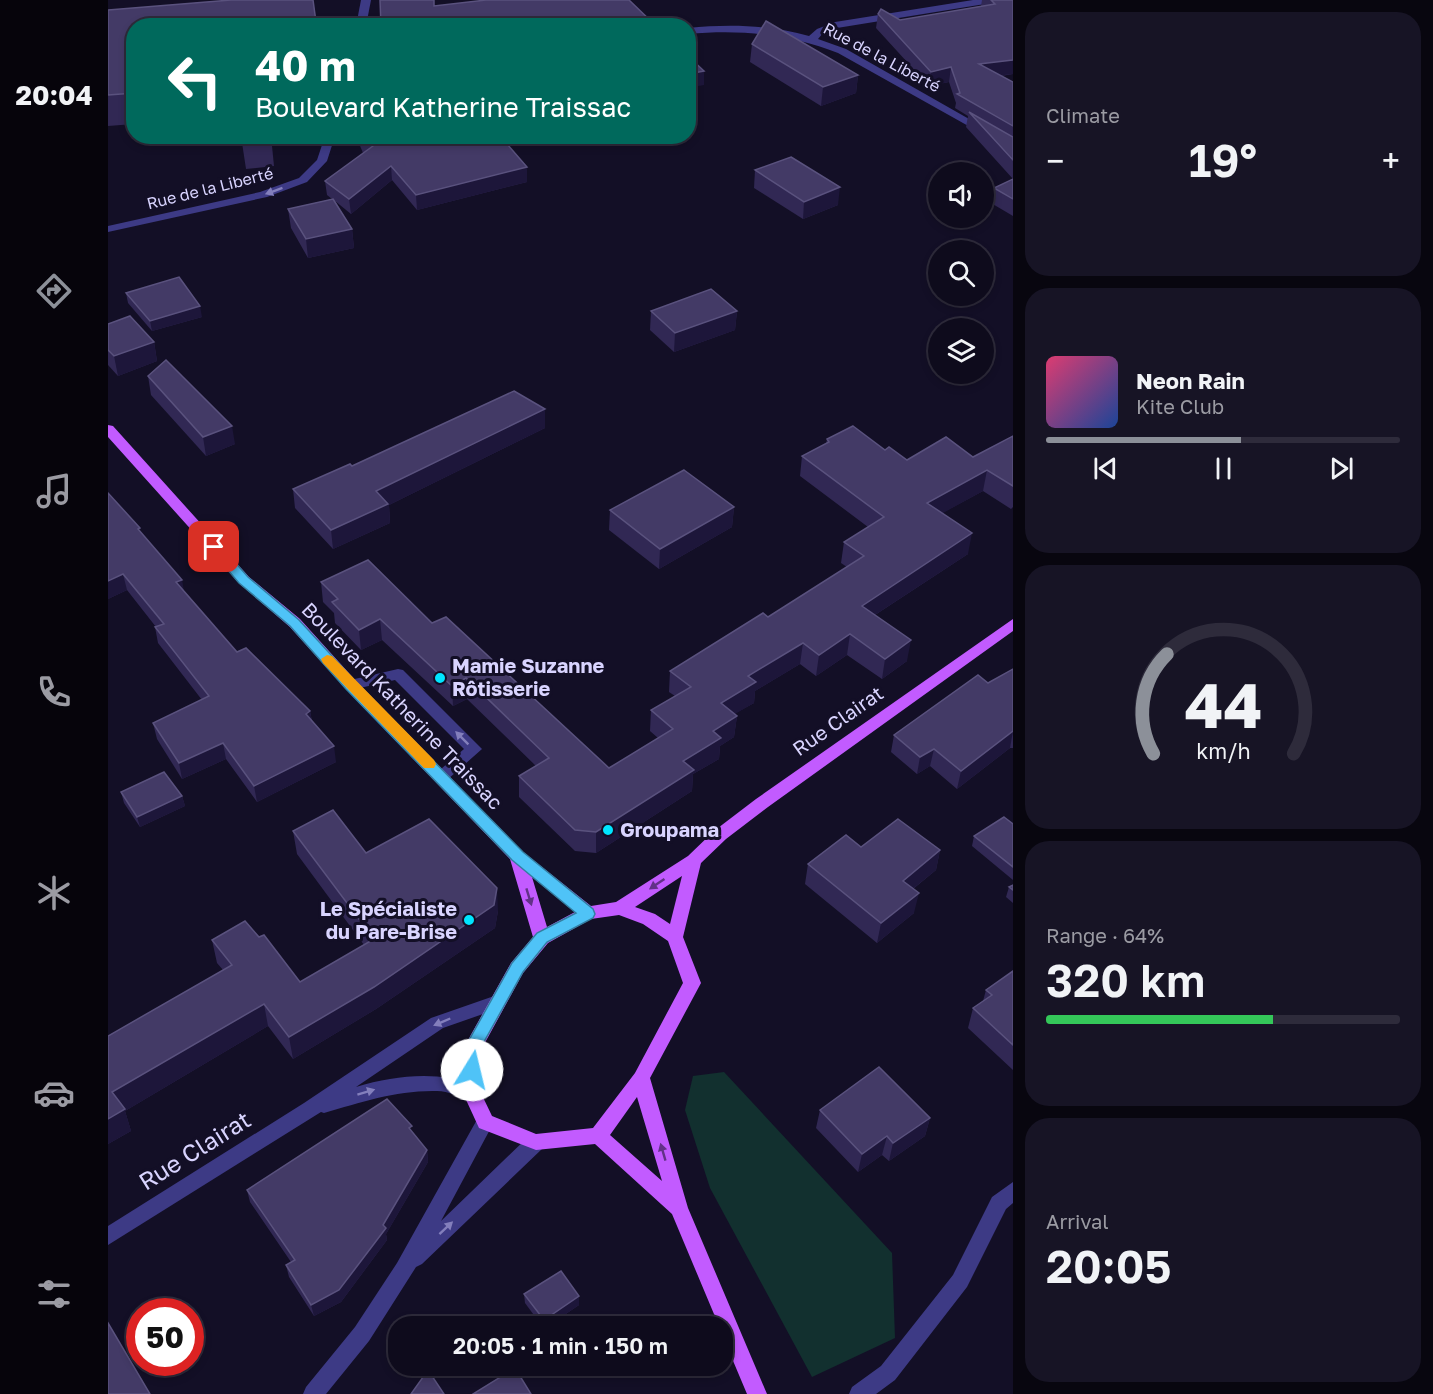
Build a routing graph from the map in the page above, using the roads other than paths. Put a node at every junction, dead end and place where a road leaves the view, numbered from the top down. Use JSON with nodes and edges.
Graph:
{"nodes":[{"id":1,"x":366,"y":0,"type":"edge"},
{"id":2,"x":923,"y":0,"type":"edge"},
{"id":3,"x":991,"y":0,"type":"edge"},
{"id":4,"x":934,"y":9,"type":"junction"},
{"id":5,"x":363,"y":18,"type":"edge"},
{"id":6,"x":696,"y":30,"type":"edge"},
{"id":7,"x":813,"y":38,"type":"junction"},
{"id":8,"x":327,"y":144,"type":"edge"},
{"id":9,"x":1013,"y":148,"type":"edge"},
{"id":10,"x":108,"y":229,"type":"edge"},
{"id":11,"x":108,"y":429,"type":"edge"},
{"id":12,"x":1013,"y":624,"type":"edge"},
{"id":13,"x":351,"y":685,"type":"junction"},
{"id":14,"x":441,"y":776,"type":"junction"},
{"id":15,"x":517,"y":856,"type":"junction"},
{"id":16,"x":694,"y":860,"type":"junction"},
{"id":17,"x":620,"y":908,"type":"junction"},
{"id":18,"x":588,"y":914,"type":"junction"},
{"id":19,"x":675,"y":937,"type":"junction"},
{"id":20,"x":542,"y":938,"type":"junction"},
{"id":21,"x":497,"y":1002,"type":"junction"},
{"id":22,"x":641,"y":1078,"type":"junction"},
{"id":23,"x":471,"y":1091,"type":"junction"},
{"id":24,"x":310,"y":1109,"type":"junction"},
{"id":25,"x":485,"y":1122,"type":"junction"},
{"id":26,"x":598,"y":1136,"type":"junction"},
{"id":27,"x":536,"y":1142,"type":"junction"},
{"id":28,"x":1013,"y":1191,"type":"edge"},
{"id":29,"x":679,"y":1208,"type":"junction"},
{"id":30,"x":108,"y":1236,"type":"edge"},
{"id":31,"x":404,"y":1269,"type":"junction"},
{"id":32,"x":313,"y":1394,"type":"edge"},
{"id":33,"x":757,"y":1394,"type":"edge"},
{"id":34,"x":859,"y":1394,"type":"edge"}],
"edges":[{"from":1,"to":5,"type":"street"},
{"from":2,"to":4,"type":"street"},
{"from":3,"to":4,"type":"street"},
{"from":4,"to":7,"type":"street"},
{"from":6,"to":7,"type":"street","name":"Rue de la Liberté"},
{"from":7,"to":9,"type":"street","name":"Rue de la Liberté"},
{"from":8,"to":10,"type":"street","name":"Rue de la Liberté","one_way":true},
{"from":11,"to":13,"type":"main road","name":"Boulevard Katherine Traissac"},
{"from":12,"to":16,"type":"main road","name":"Rue Clairat"},
{"from":13,"to":14,"type":"main road","name":"Boulevard Katherine Traissac"},
{"from":14,"to":13,"type":"street","one_way":true},
{"from":14,"to":15,"type":"main road","name":"Boulevard Katherine Traissac"},
{"from":15,"to":18,"type":"main road","name":"Boulevard Katherine Traissac"},
{"from":15,"to":20,"type":"main road","name":"Boulevard Katherine Traissac","one_way":true},
{"from":16,"to":17,"type":"main road","name":"Rue Clairat","one_way":true},
{"from":16,"to":19,"type":"main road"},
{"from":17,"to":18,"type":"main road"},
{"from":17,"to":19,"type":"main road"},
{"from":18,"to":20,"type":"main road"},
{"from":19,"to":22,"type":"main road"},
{"from":20,"to":21,"type":"main road"},
{"from":21,"to":23,"type":"main road"},
{"from":21,"to":24,"type":"street","name":"Rue Clairat","one_way":true},
{"from":22,"to":26,"type":"main road"},
{"from":29,"to":22,"type":"main road","one_way":true},
{"from":24,"to":23,"type":"street","name":"Rue Clairat","one_way":true},
{"from":23,"to":25,"type":"main road"},
{"from":24,"to":30,"type":"street","name":"Rue Clairat"},
{"from":25,"to":27,"type":"main road"},
{"from":25,"to":31,"type":"street"},
{"from":26,"to":27,"type":"main road"},
{"from":26,"to":29,"type":"main road"},
{"from":31,"to":27,"type":"street","one_way":true},
{"from":28,"to":34,"type":"street"},
{"from":29,"to":33,"type":"main road"},
{"from":31,"to":32,"type":"street"}]}
